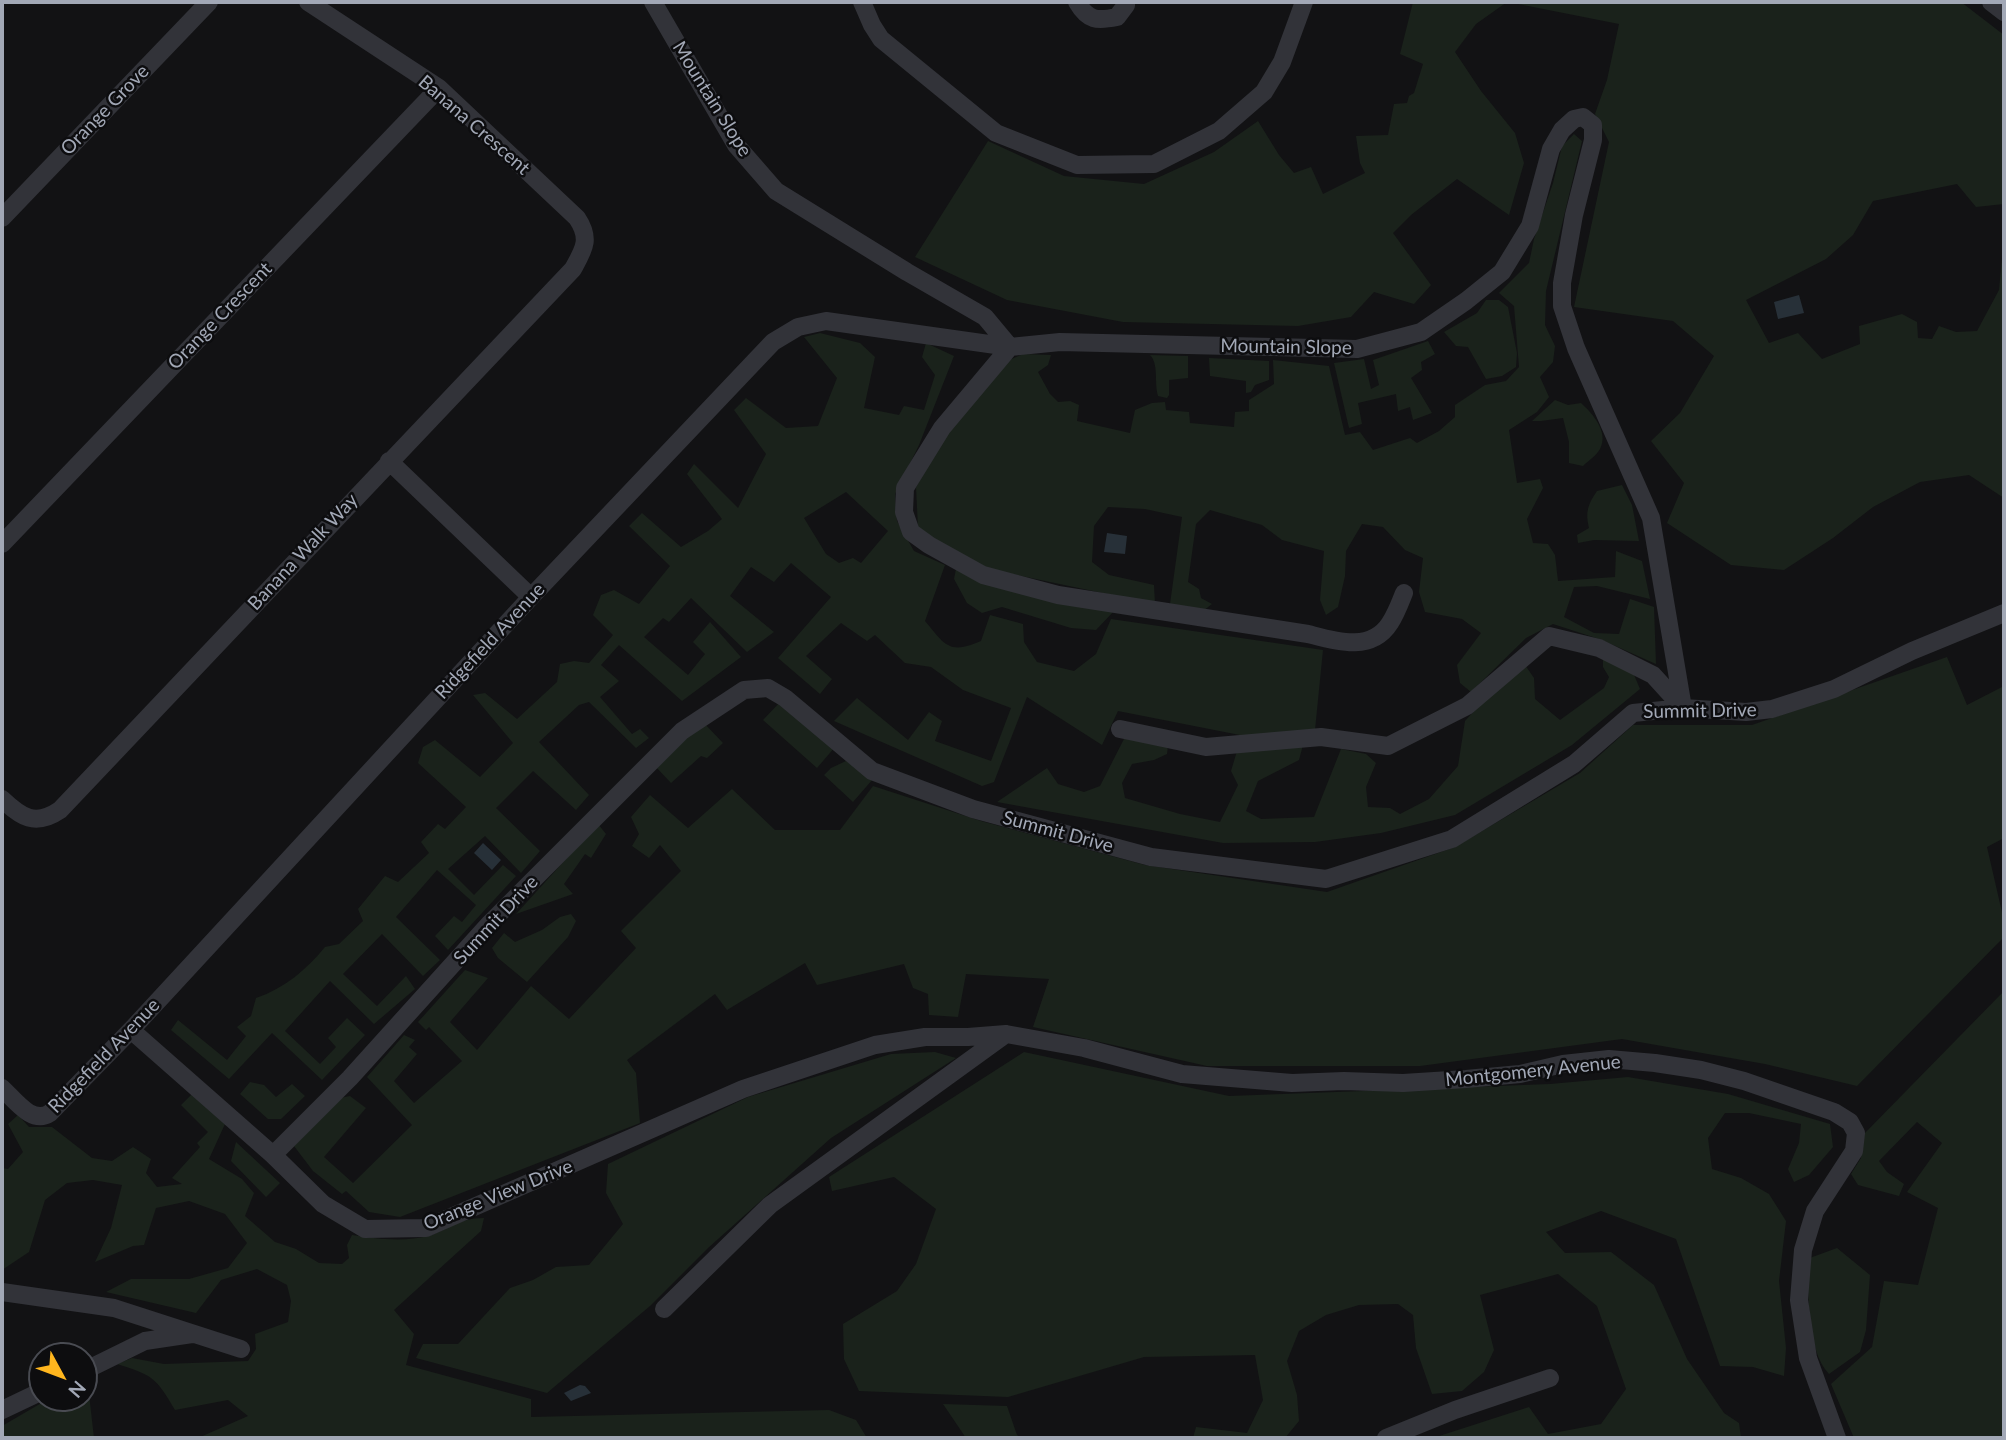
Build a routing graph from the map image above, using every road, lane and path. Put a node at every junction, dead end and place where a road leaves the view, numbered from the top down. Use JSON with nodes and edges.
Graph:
{"nodes":[{"id":1,"x":209,"y":2,"type":"edge"},
{"id":2,"x":308,"y":2,"type":"edge"},
{"id":3,"x":653,"y":2,"type":"edge"},
{"id":4,"x":862,"y":2,"type":"edge"},
{"id":5,"x":1077,"y":2,"type":"edge"},
{"id":6,"x":1125,"y":2,"type":"edge"},
{"id":7,"x":1304,"y":2,"type":"edge"},
{"id":8,"x":1991,"y":2,"type":"edge"},
{"id":9,"x":2004,"y":12,"type":"edge"},
{"id":10,"x":439,"y":88,"type":"junction"},
{"id":11,"x":2,"y":218,"type":"edge"},
{"id":12,"x":586,"y":242,"type":"joint"},
{"id":13,"x":1010,"y":347,"type":"junction"},
{"id":14,"x":389,"y":461,"type":"junction"},
{"id":15,"x":2,"y":544,"type":"edge"},
{"id":16,"x":1405,"y":593,"type":"dead end"},
{"id":17,"x":531,"y":597,"type":"junction"},
{"id":18,"x":2004,"y":613,"type":"edge"},
{"id":19,"x":1683,"y":708,"type":"junction"},
{"id":20,"x":1120,"y":729,"type":"dead end"},
{"id":21,"x":2,"y":799,"type":"edge"},
{"id":22,"x":131,"y":1030,"type":"junction"},
{"id":23,"x":1006,"y":1034,"type":"junction"},
{"id":24,"x":875,"y":1045,"type":"joint"},
{"id":25,"x":2,"y":1088,"type":"edge"},
{"id":26,"x":273,"y":1155,"type":"junction"},
{"id":27,"x":2,"y":1292,"type":"edge"},
{"id":28,"x":664,"y":1309,"type":"dead end"},
{"id":29,"x":196,"y":1333,"type":"junction"},
{"id":30,"x":241,"y":1349,"type":"dead end"},
{"id":31,"x":98,"y":1364,"type":"edge"},
{"id":32,"x":1550,"y":1378,"type":"dead end"},
{"id":33,"x":28,"y":1398,"type":"edge"},
{"id":34,"x":2,"y":1410,"type":"edge"},
{"id":35,"x":1386,"y":1438,"type":"edge"},
{"id":36,"x":1837,"y":1438,"type":"edge"}],
"edges":[{"from":1,"to":11,"type":"street","name":"Orange Grove"},
{"from":2,"to":10,"type":"street","name":"Banana Crescent"},
{"from":3,"to":13,"type":"street","name":"Mountain Slope"},
{"from":4,"to":7,"type":"street"},
{"from":5,"to":6,"type":"street"},
{"from":8,"to":9,"type":"street"},
{"from":10,"to":12,"type":"street","name":"Banana Crescent"},
{"from":10,"to":15,"type":"street","name":"Orange Crescent"},
{"from":12,"to":14,"type":"street","name":"Banana Walk Way"},
{"from":13,"to":16,"type":"street"},
{"from":13,"to":17,"type":"street","name":"Ridgefield Avenue"},
{"from":13,"to":19,"type":"street","name":"Mountain Slope"},
{"from":14,"to":17,"type":"street"},
{"from":14,"to":21,"type":"street","name":"Banana Walk Way"},
{"from":17,"to":22,"type":"street","name":"Ridgefield Avenue"},
{"from":18,"to":19,"type":"street","name":"Summit Drive"},
{"from":19,"to":20,"type":"street"},
{"from":19,"to":26,"type":"street","name":"Summit Drive"},
{"from":22,"to":25,"type":"street","name":"Ridgefield Avenue"},
{"from":22,"to":26,"type":"street","name":"Orange View Drive"},
{"from":23,"to":24,"type":"street","name":"Montgomery Avenue"},
{"from":23,"to":28,"type":"street"},
{"from":23,"to":36,"type":"street","name":"Montgomery Avenue"},
{"from":24,"to":26,"type":"street","name":"Orange View Drive"},
{"from":27,"to":29,"type":"street"},
{"from":29,"to":30,"type":"street"},
{"from":29,"to":31,"type":"street"},
{"from":32,"to":35,"type":"street"},
{"from":33,"to":34,"type":"street"}]}
